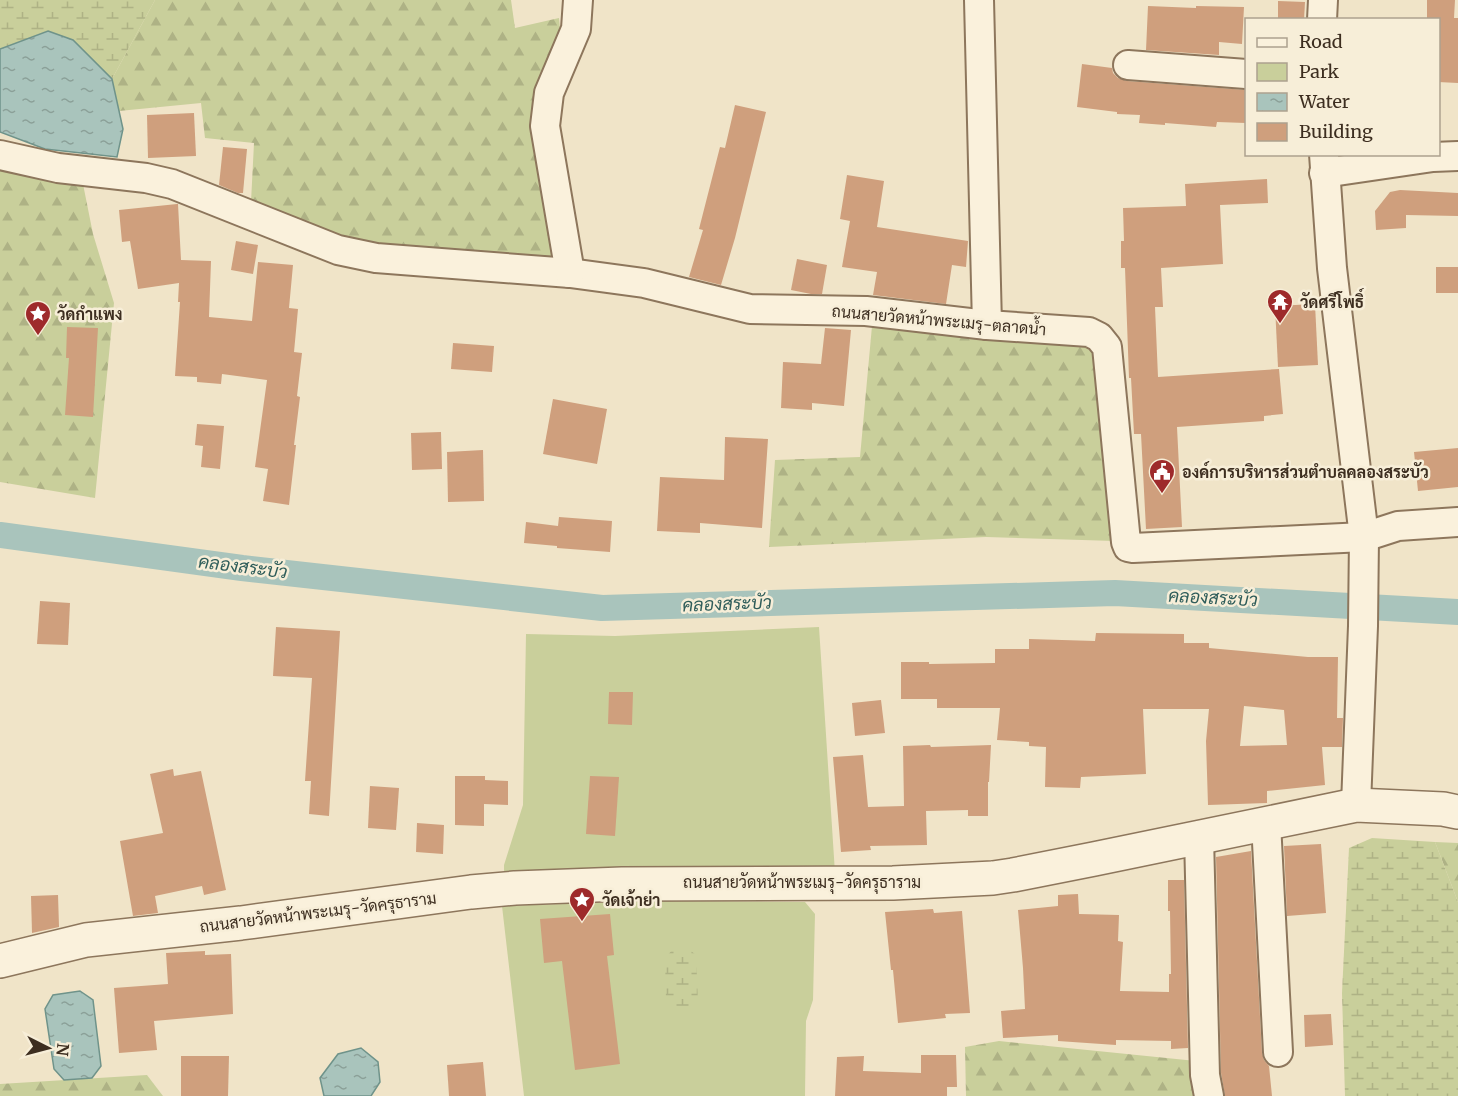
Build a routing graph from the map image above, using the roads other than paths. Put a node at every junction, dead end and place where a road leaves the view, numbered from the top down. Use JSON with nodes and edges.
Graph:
{"nodes":[{"id":1,"x":578,"y":0,"type":"edge"},
{"id":2,"x":979,"y":0,"type":"edge"},
{"id":3,"x":1323,"y":0,"type":"edge"},
{"id":4,"x":1322,"y":18,"type":"edge"},
{"id":5,"x":1128,"y":65,"type":"dead end"},
{"id":6,"x":1245,"y":74,"type":"edge"},
{"id":7,"x":0,"y":155,"type":"edge"},
{"id":8,"x":1458,"y":156,"type":"edge"},
{"id":9,"x":1324,"y":164,"type":"edge"},
{"id":10,"x":570,"y":273,"type":"junction"},
{"id":11,"x":987,"y":325,"type":"junction"},
{"id":12,"x":1458,"y":522,"type":"edge"},
{"id":13,"x":1364,"y":545,"type":"junction"},
{"id":14,"x":1356,"y":805,"type":"junction"},
{"id":15,"x":1458,"y":812,"type":"edge"},
{"id":16,"x":1266,"y":823,"type":"junction"},
{"id":17,"x":1199,"y":837,"type":"junction"},
{"id":18,"x":0,"y":961,"type":"edge"},
{"id":19,"x":1278,"y":1052,"type":"dead end"},
{"id":20,"x":1209,"y":1096,"type":"edge"}],
"edges":[{"from":1,"to":10,"type":"street"},
{"from":2,"to":11,"type":"street"},
{"from":3,"to":4,"type":"street"},
{"from":5,"to":6,"type":"street"},
{"from":7,"to":10,"type":"street","name":"ถนนสายวัดหน้าพระเมรุ-ตลาดน้ำ"},
{"from":8,"to":9,"type":"street"},
{"from":9,"to":13,"type":"street"},
{"from":10,"to":11,"type":"street","name":"ถนนสายวัดหน้าพระเมรุ-ตลาดน้ำ"},
{"from":11,"to":13,"type":"street","name":"ถนนสายวัดหน้าพระเมรุ-ตลาดน้ำ"},
{"from":12,"to":13,"type":"street","name":"ถนนสายวัดหน้าพระเมรุ-ตลาดน้ำ"},
{"from":13,"to":14,"type":"street"},
{"from":14,"to":15,"type":"street","name":"ถนนสายวัดหน้าพระเมรุ-วัดครุธาราม"},
{"from":14,"to":16,"type":"street","name":"ถนนสายวัดหน้าพระเมรุ-วัดครุธาราม"},
{"from":16,"to":17,"type":"street","name":"ถนนสายวัดหน้าพระเมรุ-วัดครุธาราม"},
{"from":16,"to":19,"type":"street"},
{"from":17,"to":18,"type":"street","name":"ถนนสายวัดหน้าพระเมรุ-วัดครุธาราม"},
{"from":17,"to":20,"type":"street"}]}
